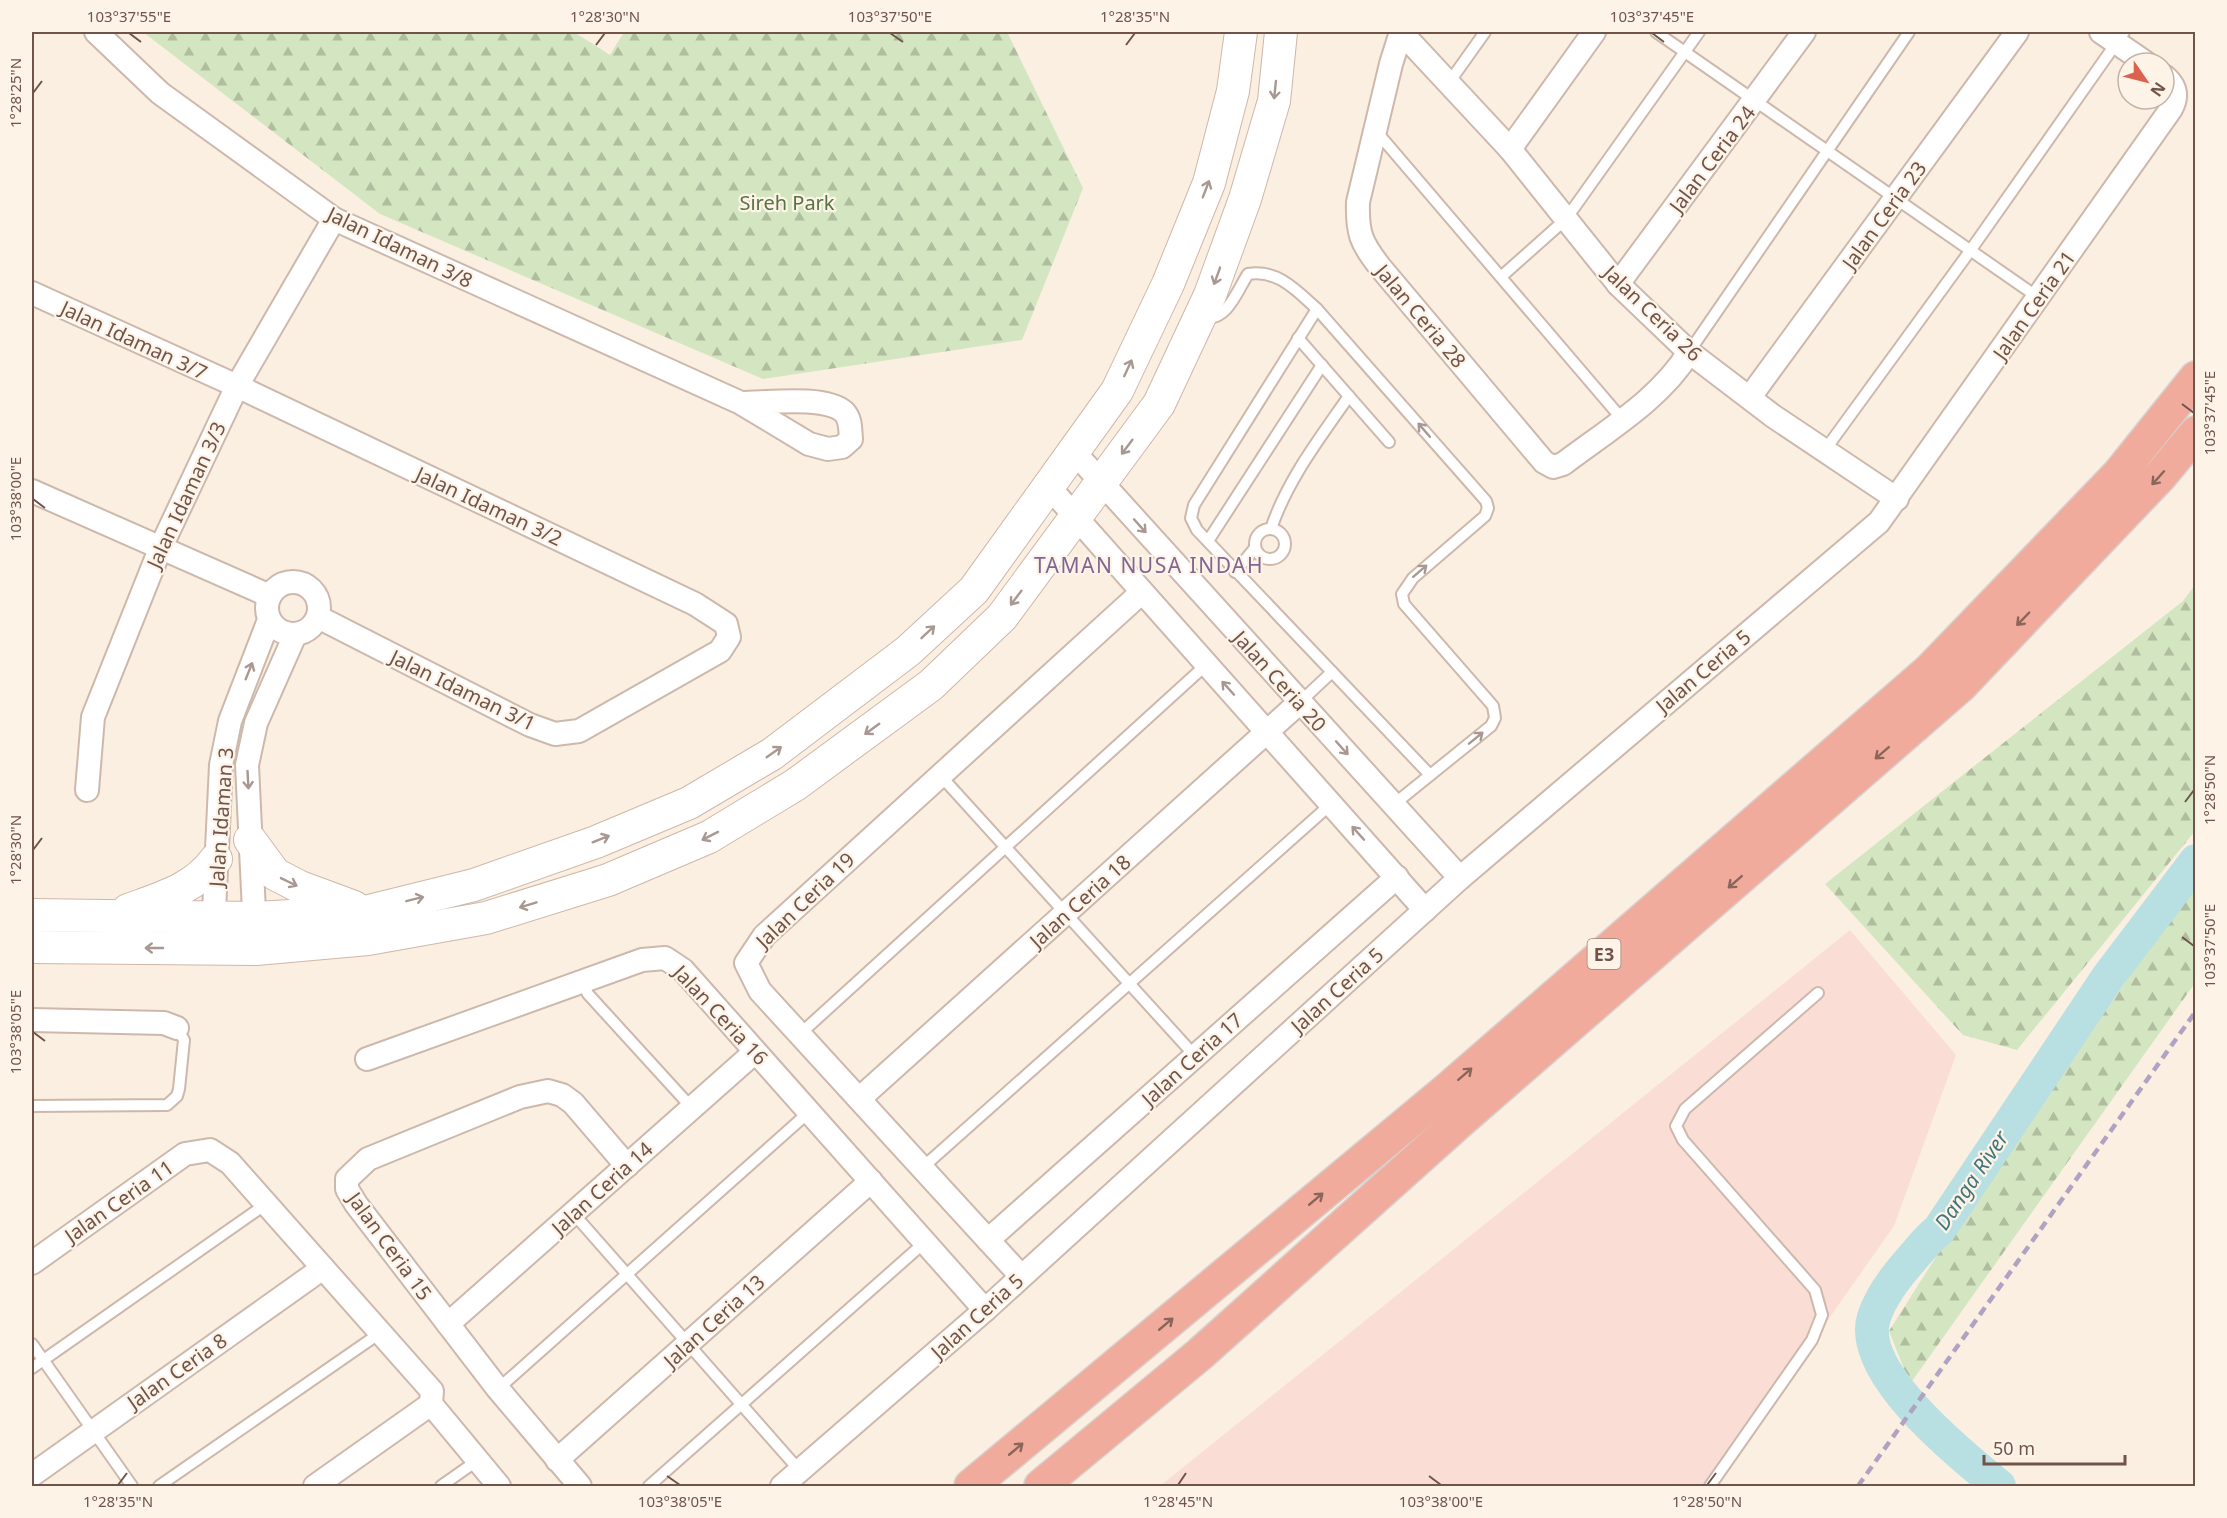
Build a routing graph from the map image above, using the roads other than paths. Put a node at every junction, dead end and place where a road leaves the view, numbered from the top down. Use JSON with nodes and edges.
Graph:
{"nodes":[{"id":1,"x":96,"y":32,"type":"edge"},
{"id":2,"x":1241,"y":32,"type":"edge"},
{"id":3,"x":1281,"y":32,"type":"edge"},
{"id":4,"x":1485,"y":32,"type":"edge"},
{"id":5,"x":1594,"y":32,"type":"edge"},
{"id":6,"x":1656,"y":32,"type":"edge"},
{"id":7,"x":1698,"y":32,"type":"edge"},
{"id":8,"x":1804,"y":32,"type":"edge"},
{"id":9,"x":1909,"y":32,"type":"edge"},
{"id":10,"x":2017,"y":32,"type":"edge"},
{"id":11,"x":2114,"y":35,"type":"edge"},
{"id":12,"x":2132,"y":51,"type":"edge"},
{"id":13,"x":1684,"y":52,"type":"junction"},
{"id":14,"x":1448,"y":84,"type":"junction"},
{"id":15,"x":1755,"y":101,"type":"junction"},
{"id":16,"x":2170,"y":111,"type":"edge"},
{"id":17,"x":1375,"y":131,"type":"junction"},
{"id":18,"x":1510,"y":149,"type":"junction"},
{"id":19,"x":1827,"y":151,"type":"junction"},
{"id":20,"x":1896,"y":199,"type":"junction"},
{"id":21,"x":334,"y":219,"type":"junction"},
{"id":22,"x":1566,"y":219,"type":"junction"},
{"id":23,"x":1970,"y":250,"type":"junction"},
{"id":24,"x":1502,"y":276,"type":"junction"},
{"id":25,"x":1618,"y":284,"type":"junction"},
{"id":26,"x":32,"y":293,"type":"edge"},
{"id":27,"x":2039,"y":298,"type":"junction"},
{"id":28,"x":1317,"y":309,"type":"junction"},
{"id":29,"x":1200,"y":315,"type":"junction"},
{"id":30,"x":1298,"y":338,"type":"junction"},
{"id":31,"x":1689,"y":352,"type":"junction"},
{"id":32,"x":1322,"y":365,"type":"junction"},
{"id":33,"x":2196,"y":378,"type":"edge"},
{"id":34,"x":237,"y":386,"type":"junction"},
{"id":35,"x":1349,"y":396,"type":"junction"},
{"id":36,"x":1750,"y":397,"type":"junction"},
{"id":37,"x":741,"y":403,"type":"dead end"},
{"id":38,"x":1622,"y":419,"type":"junction"},
{"id":39,"x":2196,"y":433,"type":"edge"},
{"id":40,"x":1389,"y":442,"type":"dead end"},
{"id":41,"x":1825,"y":450,"type":"junction"},
{"id":42,"x":1075,"y":453,"type":"junction"},
{"id":43,"x":1101,"y":483,"type":"junction"},
{"id":44,"x":1050,"y":488,"type":"junction"},
{"id":45,"x":32,"y":491,"type":"edge"},
{"id":46,"x":1897,"y":499,"type":"junction"},
{"id":47,"x":1076,"y":517,"type":"junction"},
{"id":48,"x":1271,"y":529,"type":"junction"},
{"id":49,"x":1208,"y":541,"type":"junction"},
{"id":50,"x":1255,"y":548,"type":"junction"},
{"id":51,"x":160,"y":549,"type":"junction"},
{"id":52,"x":1235,"y":572,"type":"junction"},
{"id":53,"x":1142,"y":592,"type":"junction"},
{"id":54,"x":270,"y":596,"type":"junction"},
{"id":55,"x":318,"y":617,"type":"junction"},
{"id":56,"x":269,"y":620,"type":"junction"},
{"id":57,"x":295,"y":634,"type":"junction"},
{"id":58,"x":729,"y":637,"type":"joint"},
{"id":59,"x":1207,"y":664,"type":"junction"},
{"id":60,"x":1332,"y":672,"type":"junction"},
{"id":61,"x":1300,"y":702,"type":"junction"},
{"id":62,"x":1267,"y":731,"type":"junction"},
{"id":63,"x":940,"y":775,"type":"junction"},
{"id":64,"x":1430,"y":775,"type":"junction"},
{"id":65,"x":87,"y":790,"type":"dead end"},
{"id":66,"x":1332,"y":804,"type":"junction"},
{"id":67,"x":1393,"y":805,"type":"junction"},
{"id":68,"x":250,"y":840,"type":"junction"},
{"id":69,"x":1005,"y":847,"type":"junction"},
{"id":70,"x":216,"y":860,"type":"junction"},
{"id":71,"x":1396,"y":877,"type":"junction"},
{"id":72,"x":1460,"y":878,"type":"junction"},
{"id":73,"x":1425,"y":910,"type":"junction"},
{"id":74,"x":365,"y":912,"type":"junction"},
{"id":75,"x":1066,"y":914,"type":"junction"},
{"id":76,"x":32,"y":915,"type":"edge"},
{"id":77,"x":114,"y":916,"type":"junction"},
{"id":78,"x":214,"y":917,"type":"junction"},
{"id":79,"x":254,"y":918,"type":"junction"},
{"id":80,"x":32,"y":947,"type":"edge"},
{"id":81,"x":212,"y":949,"type":"junction"},
{"id":82,"x":256,"y":949,"type":"junction"},
{"id":83,"x":582,"y":982,"type":"junction"},
{"id":84,"x":1129,"y":984,"type":"junction"},
{"id":85,"x":1818,"y":993,"type":"dead end"},
{"id":86,"x":32,"y":1020,"type":"edge"},
{"id":87,"x":177,"y":1028,"type":"joint"},
{"id":88,"x":800,"y":1034,"type":"junction"},
{"id":89,"x":755,"y":1052,"type":"junction"},
{"id":90,"x":1195,"y":1056,"type":"junction"},
{"id":91,"x":367,"y":1059,"type":"dead end"},
{"id":92,"x":859,"y":1099,"type":"junction"},
{"id":93,"x":32,"y":1106,"type":"edge"},
{"id":94,"x":692,"y":1108,"type":"junction"},
{"id":95,"x":809,"y":1112,"type":"junction"},
{"id":96,"x":627,"y":1166,"type":"junction"},
{"id":97,"x":922,"y":1168,"type":"junction"},
{"id":98,"x":871,"y":1182,"type":"junction"},
{"id":99,"x":266,"y":1204,"type":"junction"},
{"id":100,"x":573,"y":1213,"type":"junction"},
{"id":101,"x":988,"y":1240,"type":"junction"},
{"id":102,"x":925,"y":1242,"type":"junction"},
{"id":103,"x":32,"y":1263,"type":"edge"},
{"id":104,"x":323,"y":1268,"type":"junction"},
{"id":105,"x":627,"y":1275,"type":"junction"},
{"id":106,"x":1021,"y":1276,"type":"junction"},
{"id":107,"x":985,"y":1310,"type":"junction"},
{"id":108,"x":448,"y":1324,"type":"junction"},
{"id":109,"x":380,"y":1333,"type":"junction"},
{"id":110,"x":32,"y":1344,"type":"edge"},
{"id":111,"x":688,"y":1344,"type":"junction"},
{"id":112,"x":43,"y":1360,"type":"junction"},
{"id":113,"x":32,"y":1368,"type":"edge"},
{"id":114,"x":498,"y":1389,"type":"junction"},
{"id":115,"x":431,"y":1404,"type":"junction"},
{"id":116,"x":741,"y":1404,"type":"junction"},
{"id":117,"x":93,"y":1431,"type":"junction"},
{"id":118,"x":478,"y":1460,"type":"junction"},
{"id":119,"x":557,"y":1460,"type":"junction"},
{"id":120,"x":800,"y":1471,"type":"junction"},
{"id":121,"x":32,"y":1474,"type":"edge"},
{"id":122,"x":132,"y":1486,"type":"edge"},
{"id":123,"x":159,"y":1486,"type":"edge"},
{"id":124,"x":315,"y":1486,"type":"edge"},
{"id":125,"x":441,"y":1486,"type":"edge"},
{"id":126,"x":499,"y":1486,"type":"edge"},
{"id":127,"x":580,"y":1486,"type":"edge"},
{"id":128,"x":649,"y":1486,"type":"edge"},
{"id":129,"x":782,"y":1486,"type":"edge"},
{"id":130,"x":971,"y":1486,"type":"edge"},
{"id":131,"x":1041,"y":1486,"type":"edge"},
{"id":132,"x":1710,"y":1486,"type":"edge"}],
"edges":[{"from":1,"to":21,"type":"street","name":"Jalan Idaman 3/8"},
{"from":42,"to":2,"type":"main road","one_way":true},
{"from":3,"to":29,"type":"main road","one_way":true},
{"from":4,"to":14,"type":"lane"},
{"from":5,"to":18,"type":"street"},
{"from":6,"to":13,"type":"lane"},
{"from":7,"to":13,"type":"lane"},
{"from":8,"to":15,"type":"street","name":"Jalan Ceria 24"},
{"from":9,"to":19,"type":"lane"},
{"from":10,"to":20,"type":"street","name":"Jalan Ceria 23"},
{"from":11,"to":12,"type":"street"},
{"from":11,"to":23,"type":"lane"},
{"from":13,"to":15,"type":"lane"},
{"from":13,"to":22,"type":"lane"},
{"from":14,"to":17,"type":"street","name":"Jalan Ceria 28"},
{"from":14,"to":18,"type":"street","name":"Jalan Ceria 26"},
{"from":15,"to":19,"type":"lane"},
{"from":15,"to":25,"type":"street","name":"Jalan Ceria 24"},
{"from":16,"to":27,"type":"street","name":"Jalan Ceria 21"},
{"from":17,"to":24,"type":"lane"},
{"from":17,"to":38,"type":"street","name":"Jalan Ceria 28"},
{"from":18,"to":22,"type":"street","name":"Jalan Ceria 26"},
{"from":19,"to":20,"type":"lane"},
{"from":19,"to":31,"type":"lane"},
{"from":20,"to":23,"type":"lane"},
{"from":20,"to":36,"type":"street","name":"Jalan Ceria 23"},
{"from":21,"to":34,"type":"street","name":"Jalan Idaman 3/3"},
{"from":21,"to":37,"type":"street","name":"Jalan Idaman 3/8"},
{"from":22,"to":24,"type":"lane"},
{"from":22,"to":25,"type":"street","name":"Jalan Ceria 26"},
{"from":23,"to":27,"type":"lane"},
{"from":23,"to":41,"type":"lane"},
{"from":24,"to":38,"type":"lane"},
{"from":25,"to":31,"type":"street","name":"Jalan Ceria 26"},
{"from":26,"to":34,"type":"street","name":"Jalan Idaman 3/7"},
{"from":27,"to":46,"type":"street","name":"Jalan Ceria 21"},
{"from":28,"to":29,"type":"lane"},
{"from":28,"to":30,"type":"lane"},
{"from":64,"to":28,"type":"lane","one_way":true},
{"from":29,"to":43,"type":"main road","one_way":true},
{"from":30,"to":32,"type":"lane"},
{"from":30,"to":49,"type":"lane"},
{"from":31,"to":36,"type":"street","name":"Jalan Ceria 26"},
{"from":31,"to":38,"type":"street","name":"Jalan Ceria 28"},
{"from":32,"to":35,"type":"lane"},
{"from":32,"to":49,"type":"lane"},
{"from":130,"to":33,"type":"highway","number":"E3","one_way":true},
{"from":34,"to":51,"type":"street","name":"Jalan Idaman 3/3"},
{"from":34,"to":58,"type":"street","name":"Jalan Idaman 3/2"},
{"from":35,"to":40,"type":"lane"},
{"from":35,"to":48,"type":"lane"},
{"from":36,"to":41,"type":"street","name":"Jalan Ceria 26"},
{"from":39,"to":131,"type":"highway","number":"E3","one_way":true},
{"from":41,"to":46,"type":"street","name":"Jalan Ceria 26"},
{"from":42,"to":43,"type":"street","name":"Jalan Ceria 20"},
{"from":42,"to":44,"type":"main road"},
{"from":43,"to":47,"type":"main road"},
{"from":43,"to":61,"type":"street","name":"Jalan Ceria 20","one_way":true},
{"from":44,"to":47,"type":"street"},
{"from":74,"to":44,"type":"main road","one_way":true},
{"from":45,"to":51,"type":"street"},
{"from":46,"to":72,"type":"street","name":"Jalan Ceria 5"},
{"from":47,"to":53,"type":"street"},
{"from":47,"to":82,"type":"main road","one_way":true},
{"from":48,"to":50,"type":"lane"},
{"from":48,"to":50,"type":"lane"},
{"from":49,"to":52,"type":"lane"},
{"from":50,"to":52,"type":"lane"},
{"from":51,"to":54,"type":"street"},
{"from":51,"to":65,"type":"street","name":"Jalan Idaman 3/3"},
{"from":52,"to":60,"type":"lane"},
{"from":53,"to":59,"type":"street"},
{"from":53,"to":63,"type":"street","name":"Jalan Ceria 19"},
{"from":54,"to":55,"type":"street"},
{"from":54,"to":56,"type":"street"},
{"from":55,"to":57,"type":"street"},
{"from":55,"to":58,"type":"street","name":"Jalan Idaman 3/1"},
{"from":56,"to":57,"type":"street"},
{"from":70,"to":56,"type":"street","name":"Jalan Idaman 3","one_way":true},
{"from":57,"to":68,"type":"street","name":"Jalan Idaman 3","one_way":true},
{"from":62,"to":59,"type":"street","one_way":true},
{"from":59,"to":69,"type":"lane"},
{"from":60,"to":61,"type":"lane"},
{"from":60,"to":64,"type":"lane"},
{"from":61,"to":62,"type":"street","name":"Jalan Ceria 18"},
{"from":61,"to":67,"type":"street","name":"Jalan Ceria 20","one_way":true},
{"from":62,"to":66,"type":"street"},
{"from":62,"to":75,"type":"street","name":"Jalan Ceria 18"},
{"from":63,"to":69,"type":"lane"},
{"from":63,"to":88,"type":"street","name":"Jalan Ceria 19"},
{"from":64,"to":67,"type":"lane"},
{"from":71,"to":66,"type":"street","one_way":true},
{"from":66,"to":84,"type":"lane"},
{"from":67,"to":72,"type":"street","name":"Jalan Ceria 20"},
{"from":68,"to":74,"type":"main road","one_way":true},
{"from":68,"to":79,"type":"street","name":"Jalan Idaman 3"},
{"from":69,"to":75,"type":"lane"},
{"from":69,"to":88,"type":"lane"},
{"from":70,"to":77,"type":"main road"},
{"from":70,"to":78,"type":"street","name":"Jalan Idaman 3"},
{"from":71,"to":73,"type":"street"},
{"from":71,"to":90,"type":"street","name":"Jalan Ceria 17"},
{"from":72,"to":73,"type":"street","name":"Jalan Ceria 5"},
{"from":73,"to":106,"type":"street","name":"Jalan Ceria 5"},
{"from":74,"to":79,"type":"main road"},
{"from":75,"to":84,"type":"lane"},
{"from":75,"to":92,"type":"street","name":"Jalan Ceria 18"},
{"from":76,"to":77,"type":"main road"},
{"from":77,"to":78,"type":"main road"},
{"from":78,"to":79,"type":"main road"},
{"from":78,"to":81,"type":"street","name":"Jalan Idaman 3"},
{"from":79,"to":82,"type":"street","name":"Jalan Idaman 3"},
{"from":81,"to":80,"type":"main road","one_way":true},
{"from":81,"to":82,"type":"main road"},
{"from":83,"to":89,"type":"street","name":"Jalan Ceria 16"},
{"from":83,"to":91,"type":"street","name":"Jalan Ceria 16"},
{"from":83,"to":94,"type":"lane"},
{"from":84,"to":90,"type":"lane"},
{"from":84,"to":97,"type":"lane"},
{"from":85,"to":132,"type":"lane"},
{"from":86,"to":87,"type":"street"},
{"from":87,"to":93,"type":"lane"},
{"from":88,"to":92,"type":"street","name":"Jalan Ceria 19"},
{"from":89,"to":94,"type":"street","name":"Jalan Ceria 14"},
{"from":89,"to":95,"type":"street","name":"Jalan Ceria 16"},
{"from":90,"to":101,"type":"street","name":"Jalan Ceria 17"},
{"from":92,"to":97,"type":"street","name":"Jalan Ceria 19"},
{"from":94,"to":96,"type":"street","name":"Jalan Ceria 14"},
{"from":95,"to":98,"type":"street","name":"Jalan Ceria 16"},
{"from":95,"to":105,"type":"lane"},
{"from":96,"to":100,"type":"street","name":"Jalan Ceria 14"},
{"from":96,"to":108,"type":"street","name":"Jalan Ceria 15"},
{"from":97,"to":101,"type":"street","name":"Jalan Ceria 19"},
{"from":98,"to":102,"type":"street","name":"Jalan Ceria 16"},
{"from":98,"to":111,"type":"street","name":"Jalan Ceria 13"},
{"from":99,"to":103,"type":"street","name":"Jalan Ceria 11"},
{"from":99,"to":104,"type":"street"},
{"from":99,"to":112,"type":"lane"},
{"from":100,"to":105,"type":"lane"},
{"from":100,"to":108,"type":"street","name":"Jalan Ceria 14"},
{"from":101,"to":106,"type":"street","name":"Jalan Ceria 19"},
{"from":102,"to":107,"type":"street","name":"Jalan Ceria 16"},
{"from":102,"to":116,"type":"lane"},
{"from":104,"to":109,"type":"street"},
{"from":104,"to":117,"type":"street","name":"Jalan Ceria 8"},
{"from":105,"to":111,"type":"lane"},
{"from":105,"to":114,"type":"lane"},
{"from":106,"to":107,"type":"street","name":"Jalan Ceria 5"},
{"from":107,"to":120,"type":"street","name":"Jalan Ceria 5"},
{"from":108,"to":114,"type":"street","name":"Jalan Ceria 15"},
{"from":109,"to":115,"type":"street"},
{"from":109,"to":123,"type":"lane"},
{"from":110,"to":112,"type":"lane"},
{"from":111,"to":116,"type":"lane"},
{"from":111,"to":119,"type":"street","name":"Jalan Ceria 13"},
{"from":112,"to":113,"type":"lane"},
{"from":112,"to":117,"type":"lane"},
{"from":114,"to":119,"type":"street","name":"Jalan Ceria 15"},
{"from":115,"to":118,"type":"street"},
{"from":115,"to":124,"type":"street"},
{"from":116,"to":120,"type":"lane"},
{"from":116,"to":128,"type":"lane"},
{"from":117,"to":121,"type":"street","name":"Jalan Ceria 8"},
{"from":117,"to":122,"type":"lane"},
{"from":118,"to":125,"type":"lane"},
{"from":118,"to":126,"type":"street"},
{"from":119,"to":127,"type":"street","name":"Jalan Ceria 15"},
{"from":120,"to":129,"type":"street","name":"Jalan Ceria 5"}]}
